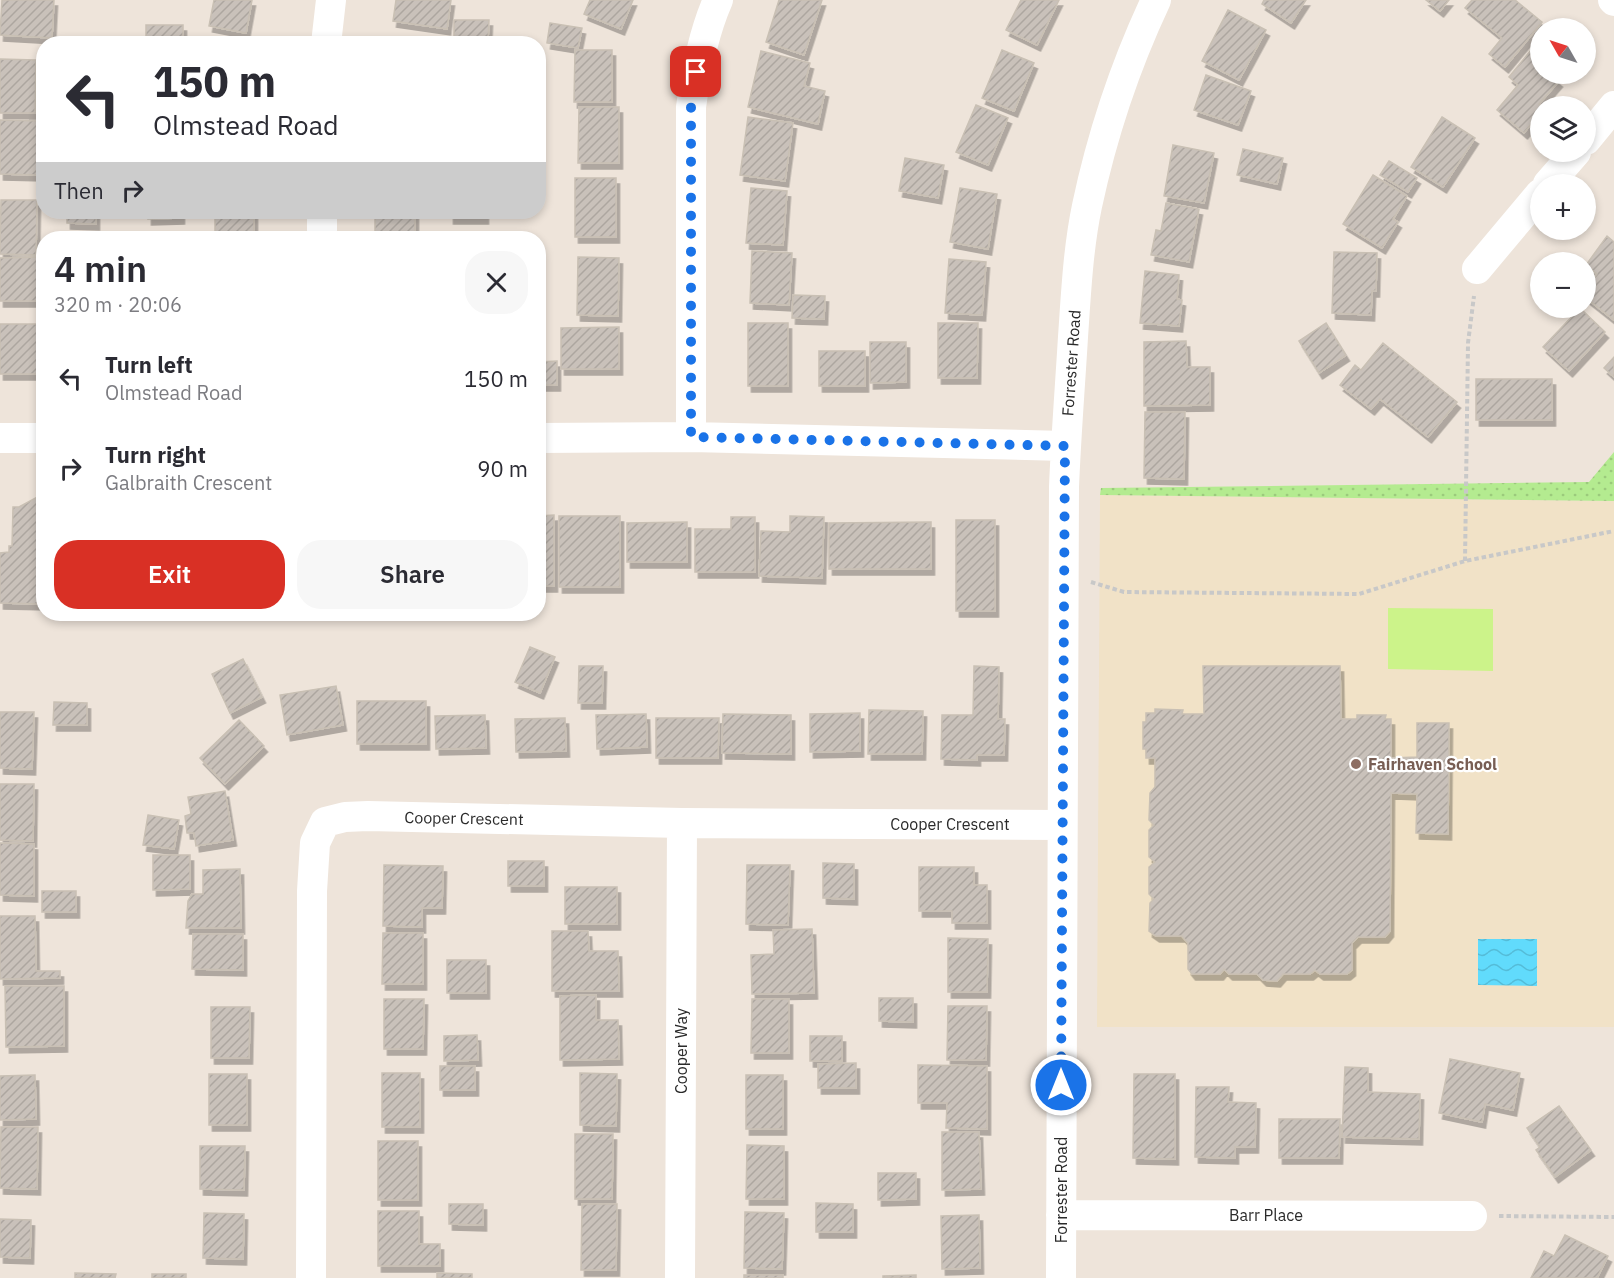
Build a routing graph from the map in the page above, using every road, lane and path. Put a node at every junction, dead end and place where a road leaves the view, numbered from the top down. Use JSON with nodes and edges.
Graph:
{"nodes":[{"id":1,"x":331,"y":0,"type":"edge"},
{"id":2,"x":718,"y":0,"type":"edge"},
{"id":3,"x":1156,"y":0,"type":"edge"},
{"id":4,"x":327,"y":36,"type":"edge"},
{"id":5,"x":1614,"y":106,"type":"edge"},
{"id":6,"x":1596,"y":128,"type":"edge"},
{"id":7,"x":1567,"y":162,"type":"edge"},
{"id":8,"x":1557,"y":174,"type":"edge"},
{"id":9,"x":1530,"y":206,"type":"edge"},
{"id":10,"x":1477,"y":269,"type":"joint"},
{"id":11,"x":691,"y":437,"type":"junction"},
{"id":12,"x":0,"y":438,"type":"edge"},
{"id":13,"x":36,"y":438,"type":"edge"},
{"id":14,"x":546,"y":438,"type":"edge"},
{"id":15,"x":1065,"y":446,"type":"junction"},
{"id":16,"x":1614,"y":531,"type":"edge"},
{"id":17,"x":1465,"y":561,"type":"junction"},
{"id":18,"x":1095,"y":582,"type":"dead end"},
{"id":19,"x":682,"y":823,"type":"junction"},
{"id":20,"x":1062,"y":825,"type":"junction"},
{"id":21,"x":1061,"y":1215,"type":"junction"},
{"id":22,"x":1472,"y":1216,"type":"dead end"},
{"id":23,"x":1521,"y":1216,"type":"dead end"},
{"id":24,"x":1614,"y":1216,"type":"edge"},
{"id":25,"x":311,"y":1278,"type":"edge"},
{"id":26,"x":680,"y":1278,"type":"edge"},
{"id":27,"x":1061,"y":1278,"type":"edge"}],
"edges":[{"from":1,"to":4,"type":"street"},
{"from":2,"to":11,"type":"street"},
{"from":3,"to":15,"type":"street","name":"Forrester Road"},
{"from":5,"to":6,"type":"street"},
{"from":7,"to":8,"type":"street"},
{"from":9,"to":10,"type":"street"},
{"from":10,"to":17,"type":"path"},
{"from":11,"to":14,"type":"street"},
{"from":11,"to":15,"type":"street"},
{"from":12,"to":13,"type":"street"},
{"from":15,"to":20,"type":"street","name":"Forrester Road"},
{"from":16,"to":17,"type":"path"},
{"from":17,"to":18,"type":"path"},
{"from":19,"to":20,"type":"street","name":"Cooper Crescent"},
{"from":19,"to":25,"type":"street","name":"Cooper Crescent"},
{"from":19,"to":26,"type":"street","name":"Cooper Way"},
{"from":20,"to":21,"type":"street","name":"Forrester Road"},
{"from":21,"to":22,"type":"street","name":"Barr Place"},
{"from":21,"to":27,"type":"street","name":"Forrester Road"},
{"from":23,"to":24,"type":"path"}]}
